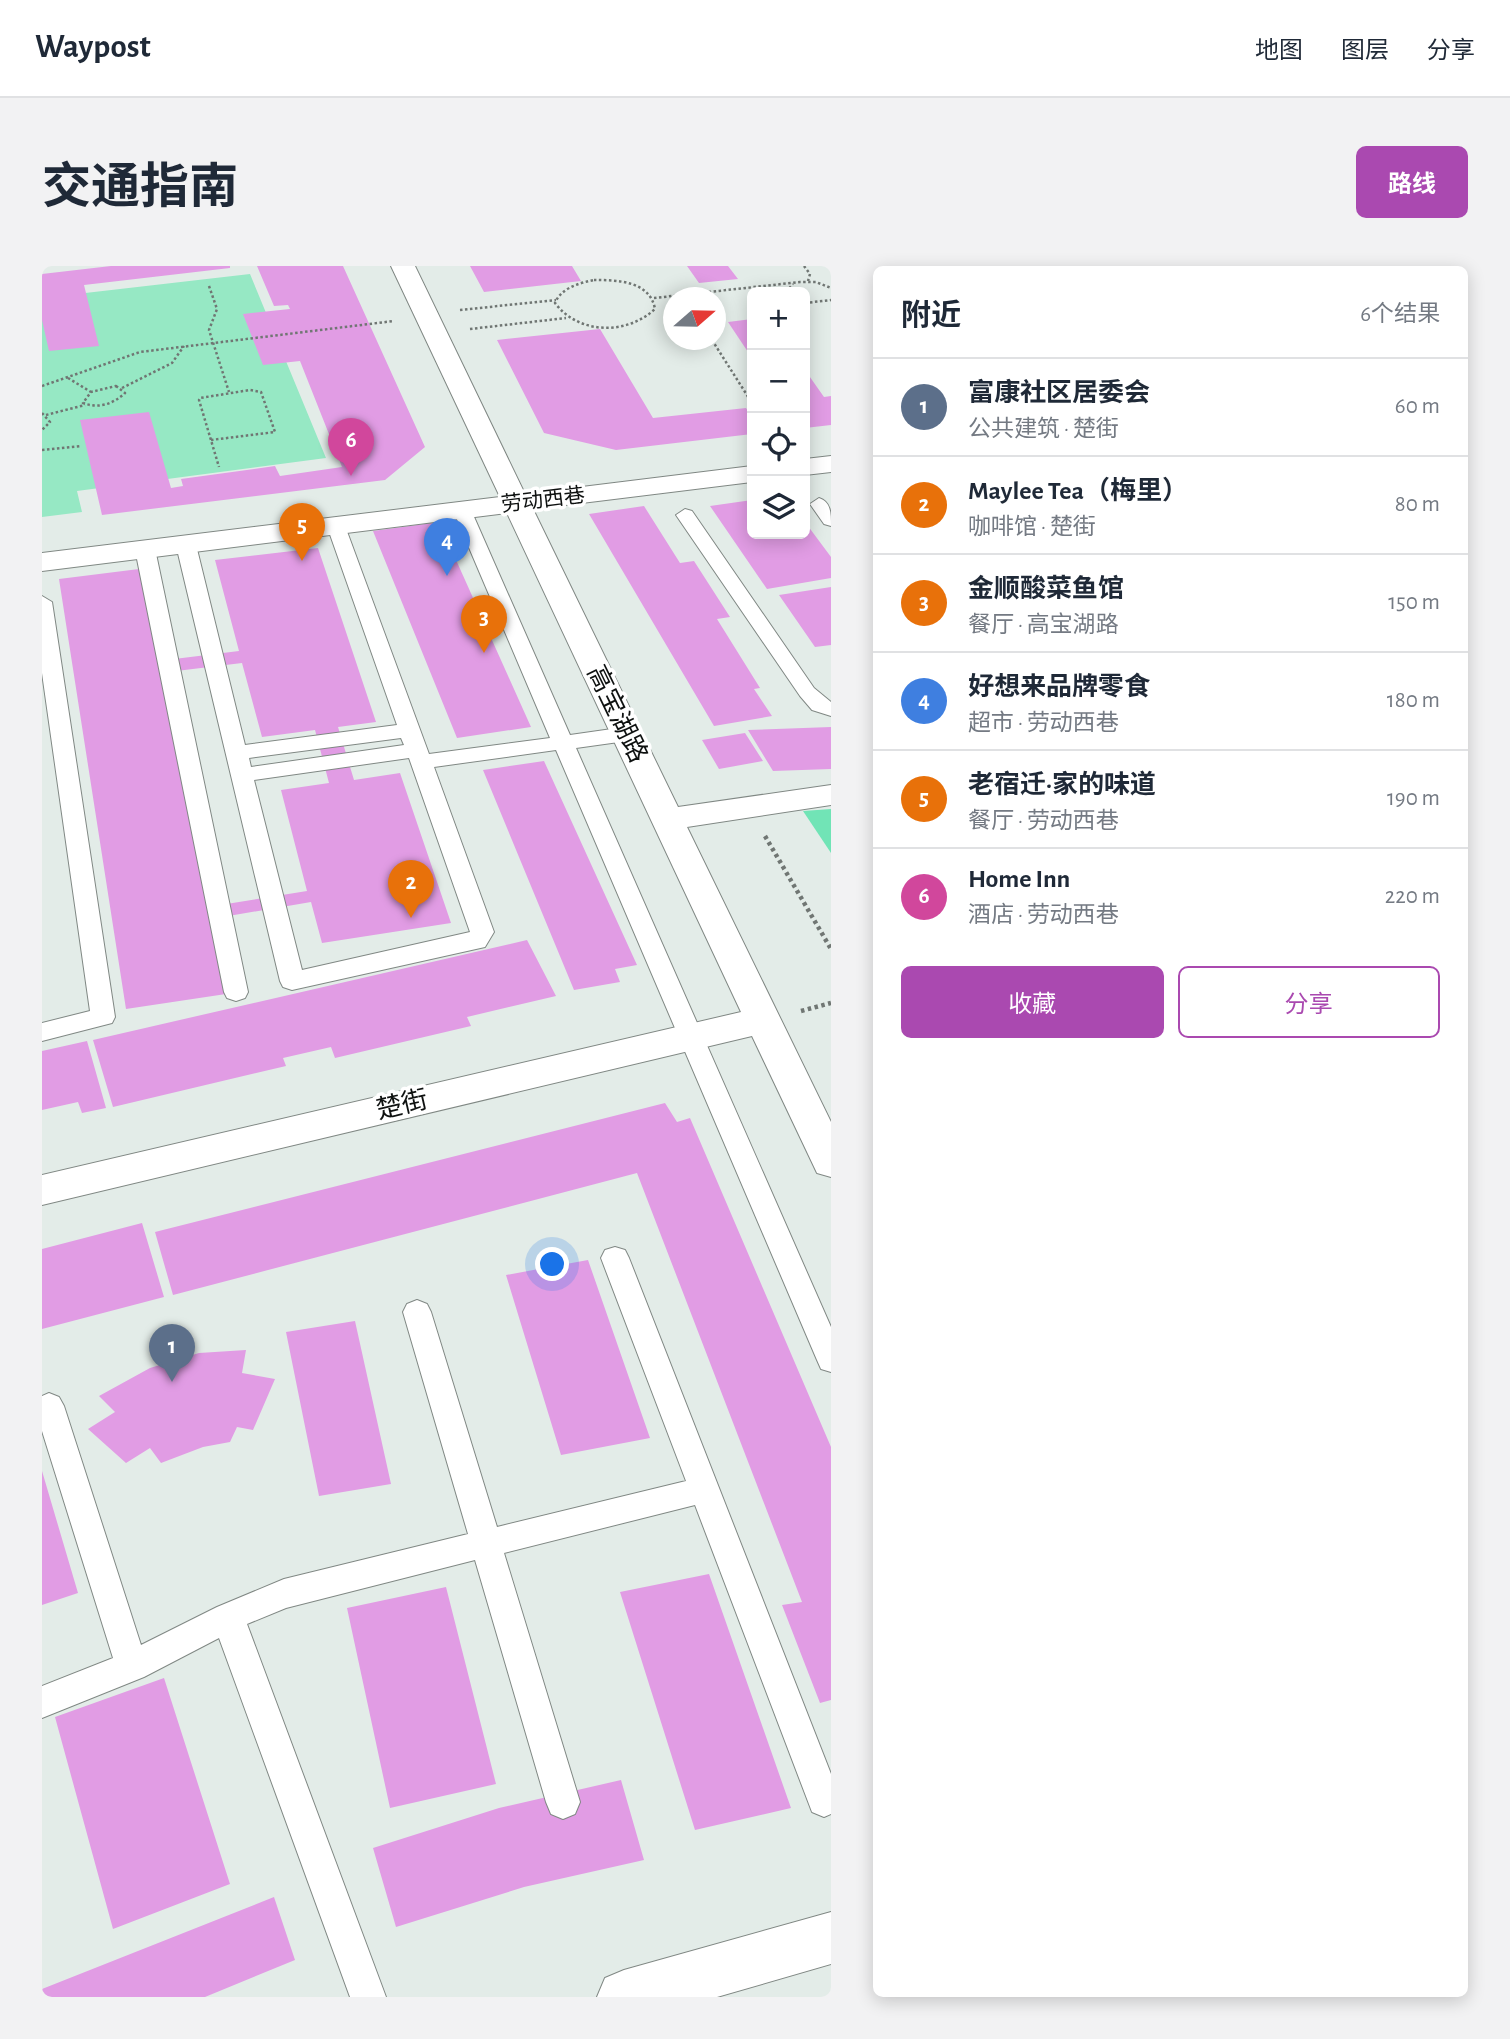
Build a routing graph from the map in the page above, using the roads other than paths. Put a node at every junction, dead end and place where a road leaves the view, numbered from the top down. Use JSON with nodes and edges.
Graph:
{"nodes":[{"id":1,"x":403,"y":266,"type":"edge"},
{"id":2,"x":831,"y":464,"type":"edge"},
{"id":3,"x":810,"y":466,"type":"edge"},
{"id":4,"x":747,"y":475,"type":"edge"},
{"id":5,"x":515,"y":503,"type":"junction"},
{"id":6,"x":819,"y":504,"type":"dead end"},
{"id":7,"x":462,"y":510,"type":"junction"},
{"id":8,"x":685,"y":515,"type":"dead end"},
{"id":9,"x":831,"y":520,"type":"edge"},
{"id":10,"x":337,"y":526,"type":"junction"},
{"id":11,"x":186,"y":545,"type":"junction"},
{"id":12,"x":145,"y":550,"type":"junction"},
{"id":13,"x":42,"y":562,"type":"edge"},
{"id":14,"x":42,"y":602,"type":"edge"},
{"id":15,"x":831,"y":710,"type":"edge"},
{"id":16,"x":626,"y":734,"type":"junction"},
{"id":17,"x":563,"y":743,"type":"junction"},
{"id":18,"x":417,"y":747,"type":"junction"},
{"id":19,"x":239,"y":764,"type":"junction"},
{"id":20,"x":831,"y":795,"type":"edge"},
{"id":21,"x":667,"y":818,"type":"junction"},
{"id":22,"x":236,"y":992,"type":"dead end"},
{"id":23,"x":763,"y":1020,"type":"junction"},
{"id":24,"x":42,"y":1032,"type":"edge"},
{"id":25,"x":691,"y":1037,"type":"junction"},
{"id":26,"x":831,"y":1162,"type":"edge"},
{"id":27,"x":42,"y":1190,"type":"edge"},
{"id":28,"x":615,"y":1258,"type":"dead end"},
{"id":29,"x":416,"y":1312,"type":"dead end"},
{"id":30,"x":831,"y":1360,"type":"edge"},
{"id":31,"x":49,"y":1406,"type":"dead end"},
{"id":32,"x":706,"y":1489,"type":"junction"},
{"id":33,"x":485,"y":1544,"type":"junction"},
{"id":34,"x":228,"y":1617,"type":"junction"},
{"id":35,"x":132,"y":1666,"type":"junction"},
{"id":36,"x":42,"y":1702,"type":"edge"},
{"id":37,"x":824,"y":1800,"type":"dead end"},
{"id":38,"x":563,"y":1802,"type":"dead end"},
{"id":39,"x":831,"y":1938,"type":"edge"},
{"id":40,"x":368,"y":1997,"type":"edge"},
{"id":41,"x":624,"y":1997,"type":"edge"}],
"edges":[{"from":1,"to":5,"type":"street","name":"高宝湖路"},
{"from":2,"to":3,"type":"street"},
{"from":4,"to":5,"type":"street","name":"劳动西巷"},
{"from":5,"to":7,"type":"street","name":"劳动西巷"},
{"from":5,"to":16,"type":"street","name":"高宝湖路"},
{"from":6,"to":9,"type":"lane"},
{"from":7,"to":10,"type":"street","name":"劳动西巷"},
{"from":7,"to":17,"type":"lane"},
{"from":8,"to":15,"type":"lane"},
{"from":10,"to":11,"type":"street","name":"劳动西巷"},
{"from":10,"to":18,"type":"lane"},
{"from":11,"to":12,"type":"street","name":"劳动西巷"},
{"from":11,"to":19,"type":"lane"},
{"from":12,"to":13,"type":"street","name":"劳动西巷"},
{"from":12,"to":22,"type":"lane"},
{"from":14,"to":24,"type":"lane"},
{"from":16,"to":17,"type":"lane"},
{"from":16,"to":21,"type":"street","name":"高宝湖路"},
{"from":17,"to":18,"type":"lane"},
{"from":17,"to":25,"type":"lane"},
{"from":18,"to":19,"type":"lane"},
{"from":18,"to":19,"type":"lane"},
{"from":20,"to":21,"type":"street"},
{"from":21,"to":23,"type":"street","name":"高宝湖路"},
{"from":23,"to":25,"type":"street","name":"楚街"},
{"from":23,"to":26,"type":"street","name":"高宝湖路"},
{"from":25,"to":27,"type":"street","name":"楚街"},
{"from":25,"to":30,"type":"lane"},
{"from":28,"to":32,"type":"lane"},
{"from":29,"to":33,"type":"lane"},
{"from":31,"to":35,"type":"lane"},
{"from":32,"to":33,"type":"lane"},
{"from":32,"to":37,"type":"lane"},
{"from":33,"to":34,"type":"lane"},
{"from":33,"to":38,"type":"lane"},
{"from":34,"to":35,"type":"lane"},
{"from":34,"to":40,"type":"lane"},
{"from":35,"to":36,"type":"lane"},
{"from":39,"to":41,"type":"street"}]}
